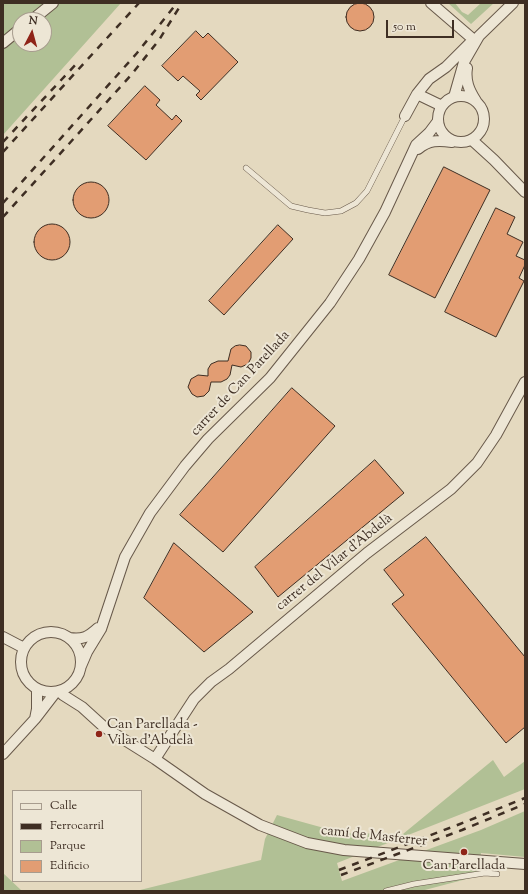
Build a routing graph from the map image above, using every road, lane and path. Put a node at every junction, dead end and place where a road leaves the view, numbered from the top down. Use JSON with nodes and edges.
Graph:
{"nodes":[{"id":1,"x":54,"y":3,"type":"edge"},
{"id":2,"x":432,"y":3,"type":"edge"},
{"id":3,"x":513,"y":3,"type":"edge"},
{"id":4,"x":42,"y":12,"type":"edge"},
{"id":5,"x":12,"y":36,"type":"edge"},
{"id":6,"x":477,"y":38,"type":"junction"},
{"id":7,"x":3,"y":43,"type":"edge"},
{"id":8,"x":471,"y":50,"type":"junction"},
{"id":9,"x":417,"y":94,"type":"junction"},
{"id":10,"x":454,"y":97,"type":"junction"},
{"id":11,"x":476,"y":101,"type":"junction"},
{"id":12,"x":442,"y":106,"type":"junction"},
{"id":13,"x":405,"y":116,"type":"joint"},
{"id":14,"x":438,"y":121,"type":"junction"},
{"id":15,"x":482,"y":130,"type":"junction"},
{"id":16,"x":472,"y":140,"type":"junction"},
{"id":17,"x":457,"y":142,"type":"junction"},
{"id":18,"x":411,"y":156,"type":"junction"},
{"id":19,"x":494,"y":160,"type":"junction"},
{"id":20,"x":246,"y":168,"type":"dead end"},
{"id":21,"x":525,"y":192,"type":"edge"},
{"id":22,"x":525,"y":382,"type":"edge"},
{"id":23,"x":108,"y":611,"type":"junction"},
{"id":24,"x":3,"y":637,"type":"edge"},
{"id":25,"x":70,"y":638,"type":"junction"},
{"id":26,"x":24,"y":648,"type":"junction"},
{"id":27,"x":81,"y":666,"type":"junction"},
{"id":28,"x":72,"y":684,"type":"junction"},
{"id":29,"x":36,"y":689,"type":"junction"},
{"id":30,"x":57,"y":692,"type":"junction"},
{"id":31,"x":89,"y":714,"type":"junction"},
{"id":32,"x":35,"y":719,"type":"junction"},
{"id":33,"x":3,"y":754,"type":"edge"},
{"id":34,"x":155,"y":759,"type":"junction"},
{"id":35,"x":525,"y":864,"type":"edge"},
{"id":36,"x":497,"y":874,"type":"dead end"},
{"id":37,"x":386,"y":891,"type":"edge"}],
"edges":[{"from":1,"to":4,"type":"street"},
{"from":2,"to":6,"type":"street"},
{"from":3,"to":6,"type":"street"},
{"from":5,"to":7,"type":"street"},
{"from":6,"to":8,"type":"street"},
{"from":6,"to":9,"type":"street"},
{"from":8,"to":10,"type":"street"},
{"from":8,"to":11,"type":"street"},
{"from":9,"to":12,"type":"street"},
{"from":9,"to":13,"type":"street"},
{"from":10,"to":11,"type":"street"},
{"from":10,"to":12,"type":"street"},
{"from":11,"to":15,"type":"street"},
{"from":12,"to":14,"type":"street"},
{"from":13,"to":20,"type":"lane"},
{"from":14,"to":17,"type":"street"},
{"from":14,"to":18,"type":"street","name":"carrer de Can Parellada"},
{"from":15,"to":16,"type":"street"},
{"from":15,"to":19,"type":"street"},
{"from":16,"to":17,"type":"street"},
{"from":16,"to":19,"type":"street"},
{"from":17,"to":18,"type":"street","name":"carrer de Can Parellada"},
{"from":18,"to":23,"type":"street","name":"carrer de Can Parellada"},
{"from":19,"to":21,"type":"street"},
{"from":22,"to":34,"type":"street","name":"carrer del Vilar d'Abdelà"},
{"from":23,"to":25,"type":"street","name":"carrer de Can Parellada"},
{"from":23,"to":27,"type":"street","name":"carrer de Can Parellada"},
{"from":24,"to":26,"type":"street"},
{"from":25,"to":26,"type":"street"},
{"from":25,"to":27,"type":"street"},
{"from":26,"to":29,"type":"street"},
{"from":27,"to":28,"type":"street"},
{"from":28,"to":30,"type":"street"},
{"from":28,"to":31,"type":"street","name":"camí de Masferrer"},
{"from":29,"to":30,"type":"street"},
{"from":29,"to":32,"type":"street"},
{"from":30,"to":31,"type":"street","name":"camí de Masferrer"},
{"from":30,"to":32,"type":"street"},
{"from":31,"to":34,"type":"street","name":"camí de Masferrer"},
{"from":32,"to":33,"type":"street"},
{"from":34,"to":35,"type":"street","name":"camí de Masferrer"},
{"from":36,"to":37,"type":"lane"}]}
